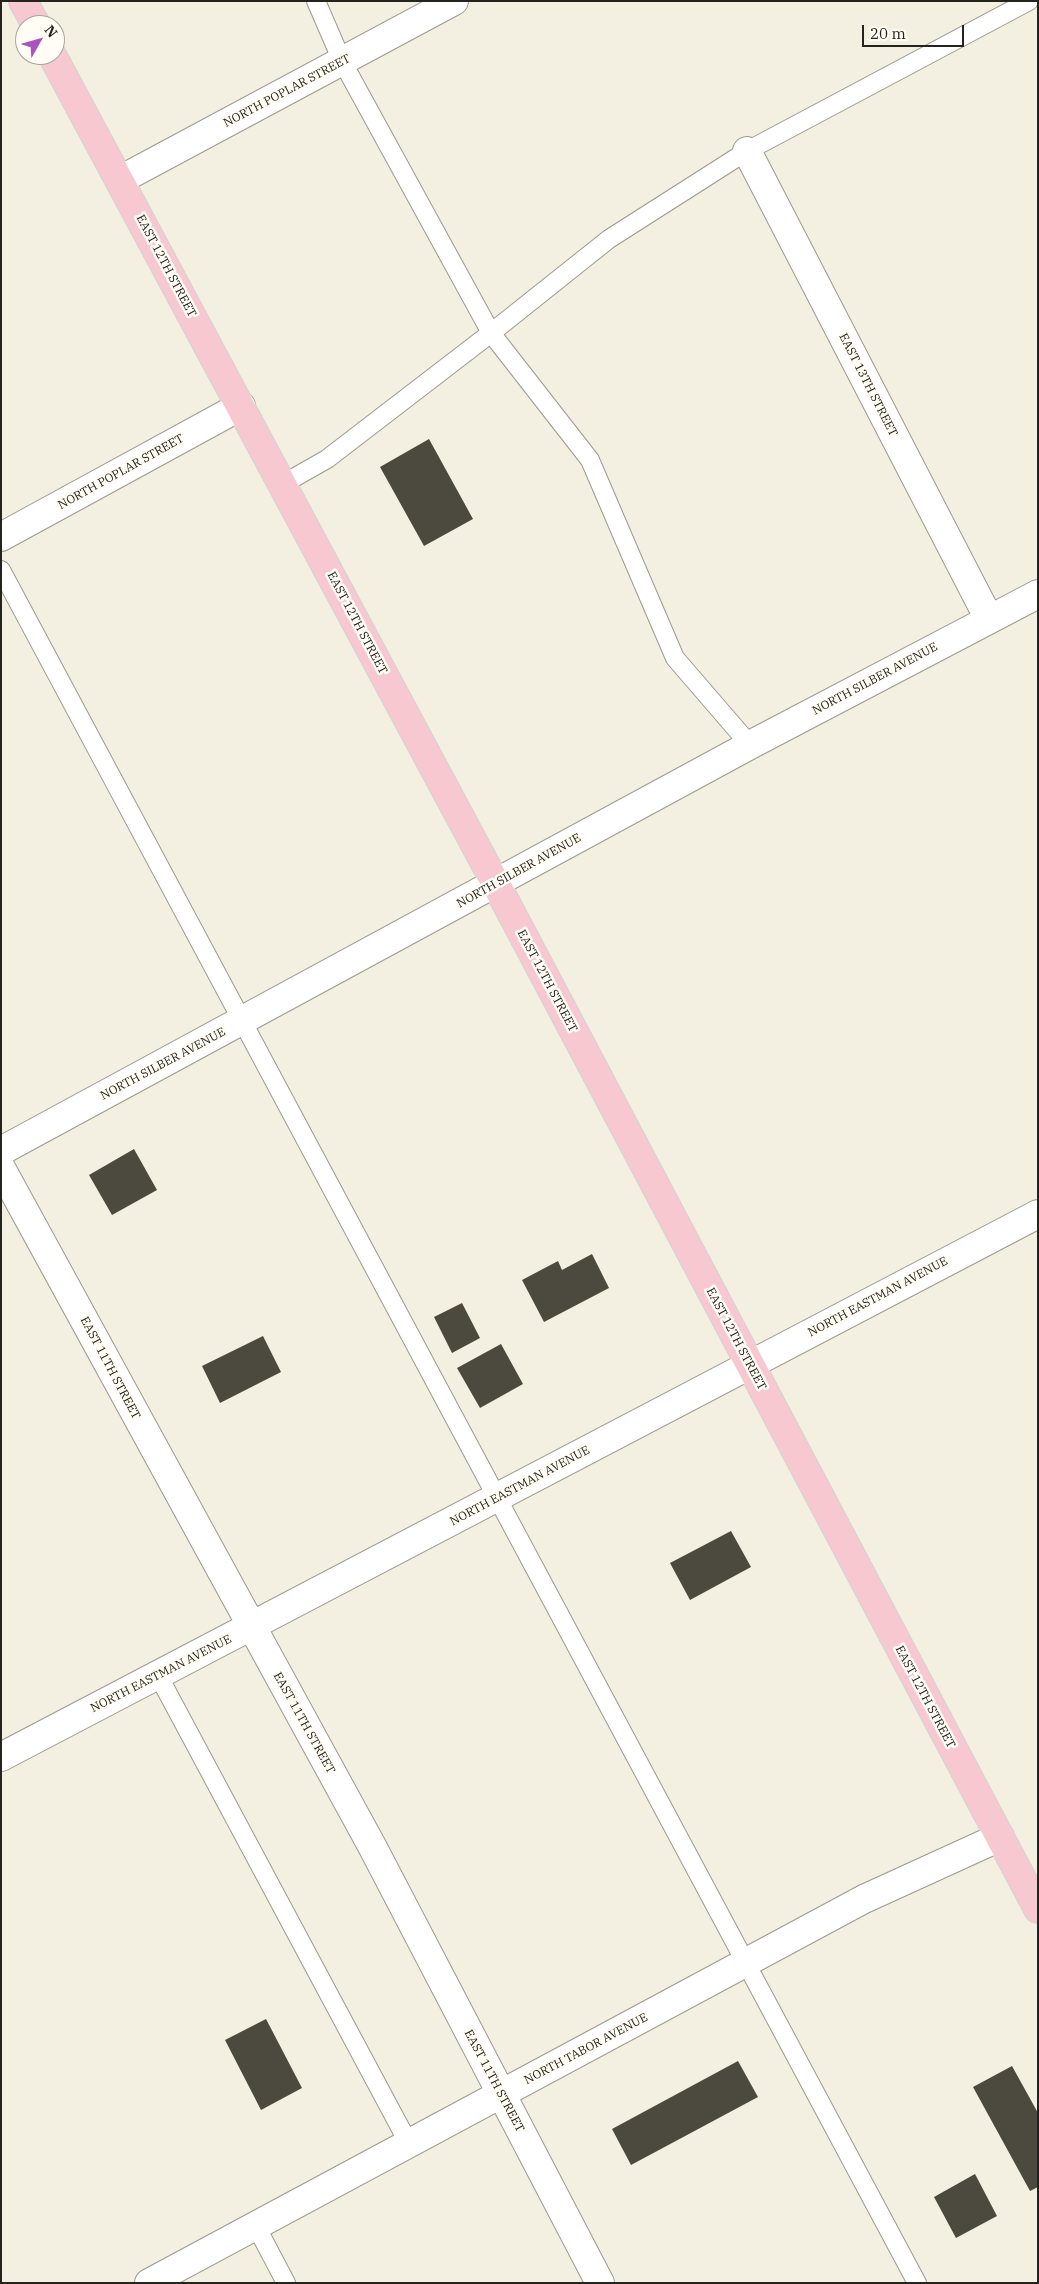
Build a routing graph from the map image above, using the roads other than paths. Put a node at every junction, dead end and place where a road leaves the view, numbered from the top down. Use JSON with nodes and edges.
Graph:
{"nodes":[{"id":1,"x":23,"y":1,"type":"edge"},
{"id":2,"x":316,"y":1,"type":"edge"},
{"id":3,"x":454,"y":1,"type":"edge"},
{"id":4,"x":1028,"y":1,"type":"edge"},
{"id":5,"x":31,"y":15,"type":"edge"},
{"id":6,"x":342,"y":61,"type":"junction"},
{"id":7,"x":57,"y":65,"type":"edge"},
{"id":8,"x":747,"y":151,"type":"junction"},
{"id":9,"x":120,"y":180,"type":"junction"},
{"id":10,"x":491,"y":333,"type":"junction"},
{"id":11,"x":241,"y":406,"type":"junction"},
{"id":12,"x":283,"y":484,"type":"junction"},
{"id":13,"x":1,"y":537,"type":"edge"},
{"id":14,"x":1,"y":570,"type":"edge"},
{"id":15,"x":1038,"y":594,"type":"edge"},
{"id":16,"x":989,"y":619,"type":"junction"},
{"id":17,"x":750,"y":745,"type":"junction"},
{"id":18,"x":496,"y":884,"type":"junction"},
{"id":19,"x":240,"y":1022,"type":"junction"},
{"id":20,"x":1,"y":1151,"type":"edge"},
{"id":21,"x":1,"y":1168,"type":"edge"},
{"id":22,"x":1038,"y":1214,"type":"edge"},
{"id":23,"x":750,"y":1365,"type":"junction"},
{"id":24,"x":498,"y":1498,"type":"junction"},
{"id":25,"x":251,"y":1627,"type":"junction"},
{"id":26,"x":158,"y":1675,"type":"junction"},
{"id":27,"x":1,"y":1757,"type":"edge"},
{"id":28,"x":1000,"y":1838,"type":"junction"},
{"id":29,"x":1038,"y":1909,"type":"edge"},
{"id":30,"x":747,"y":1962,"type":"junction"},
{"id":31,"x":501,"y":2094,"type":"junction"},
{"id":32,"x":409,"y":2144,"type":"junction"},
{"id":33,"x":256,"y":2226,"type":"junction"},
{"id":34,"x":149,"y":2283,"type":"edge"},
{"id":35,"x":286,"y":2283,"type":"edge"},
{"id":36,"x":600,"y":2283,"type":"edge"},
{"id":37,"x":917,"y":2283,"type":"edge"}],
"edges":[{"from":1,"to":5,"type":"main road"},
{"from":2,"to":6,"type":"lane"},
{"from":3,"to":6,"type":"street","name":"NORTH POPLAR STREET"},
{"from":4,"to":8,"type":"lane"},
{"from":6,"to":9,"type":"street","name":"NORTH POPLAR STREET"},
{"from":6,"to":10,"type":"lane"},
{"from":7,"to":9,"type":"main road","name":"EAST 12TH STREET"},
{"from":8,"to":10,"type":"lane"},
{"from":8,"to":16,"type":"street","name":"EAST 13TH STREET"},
{"from":9,"to":11,"type":"main road","name":"EAST 12TH STREET"},
{"from":10,"to":12,"type":"lane"},
{"from":10,"to":17,"type":"lane"},
{"from":11,"to":12,"type":"main road","name":"EAST 12TH STREET"},
{"from":11,"to":13,"type":"street","name":"NORTH POPLAR STREET"},
{"from":12,"to":18,"type":"main road","name":"EAST 12TH STREET"},
{"from":14,"to":19,"type":"lane"},
{"from":15,"to":16,"type":"street","name":"NORTH SILBER AVENUE"},
{"from":16,"to":17,"type":"street","name":"NORTH SILBER AVENUE"},
{"from":17,"to":18,"type":"street","name":"NORTH SILBER AVENUE"},
{"from":18,"to":19,"type":"street","name":"NORTH SILBER AVENUE"},
{"from":18,"to":23,"type":"main road","name":"EAST 12TH STREET"},
{"from":19,"to":20,"type":"street","name":"NORTH SILBER AVENUE"},
{"from":19,"to":24,"type":"lane"},
{"from":21,"to":25,"type":"street","name":"EAST 11TH STREET"},
{"from":22,"to":23,"type":"street","name":"NORTH EASTMAN AVENUE"},
{"from":23,"to":24,"type":"street","name":"NORTH EASTMAN AVENUE"},
{"from":23,"to":28,"type":"main road","name":"EAST 12TH STREET"},
{"from":24,"to":25,"type":"street","name":"NORTH EASTMAN AVENUE"},
{"from":24,"to":30,"type":"lane"},
{"from":25,"to":26,"type":"street","name":"NORTH EASTMAN AVENUE"},
{"from":25,"to":31,"type":"street","name":"EAST 11TH STREET"},
{"from":26,"to":27,"type":"street","name":"NORTH EASTMAN AVENUE"},
{"from":26,"to":32,"type":"lane"},
{"from":28,"to":29,"type":"main road","name":"EAST 12TH STREET"},
{"from":28,"to":30,"type":"street","name":"NORTH TABOR AVENUE"},
{"from":30,"to":31,"type":"street","name":"NORTH TABOR AVENUE"},
{"from":30,"to":37,"type":"lane"},
{"from":31,"to":32,"type":"street","name":"NORTH TABOR AVENUE"},
{"from":31,"to":36,"type":"street","name":"EAST 11TH STREET"},
{"from":32,"to":33,"type":"street","name":"NORTH TABOR AVENUE"},
{"from":33,"to":34,"type":"street","name":"NORTH TABOR AVENUE"},
{"from":33,"to":35,"type":"lane"}]}
